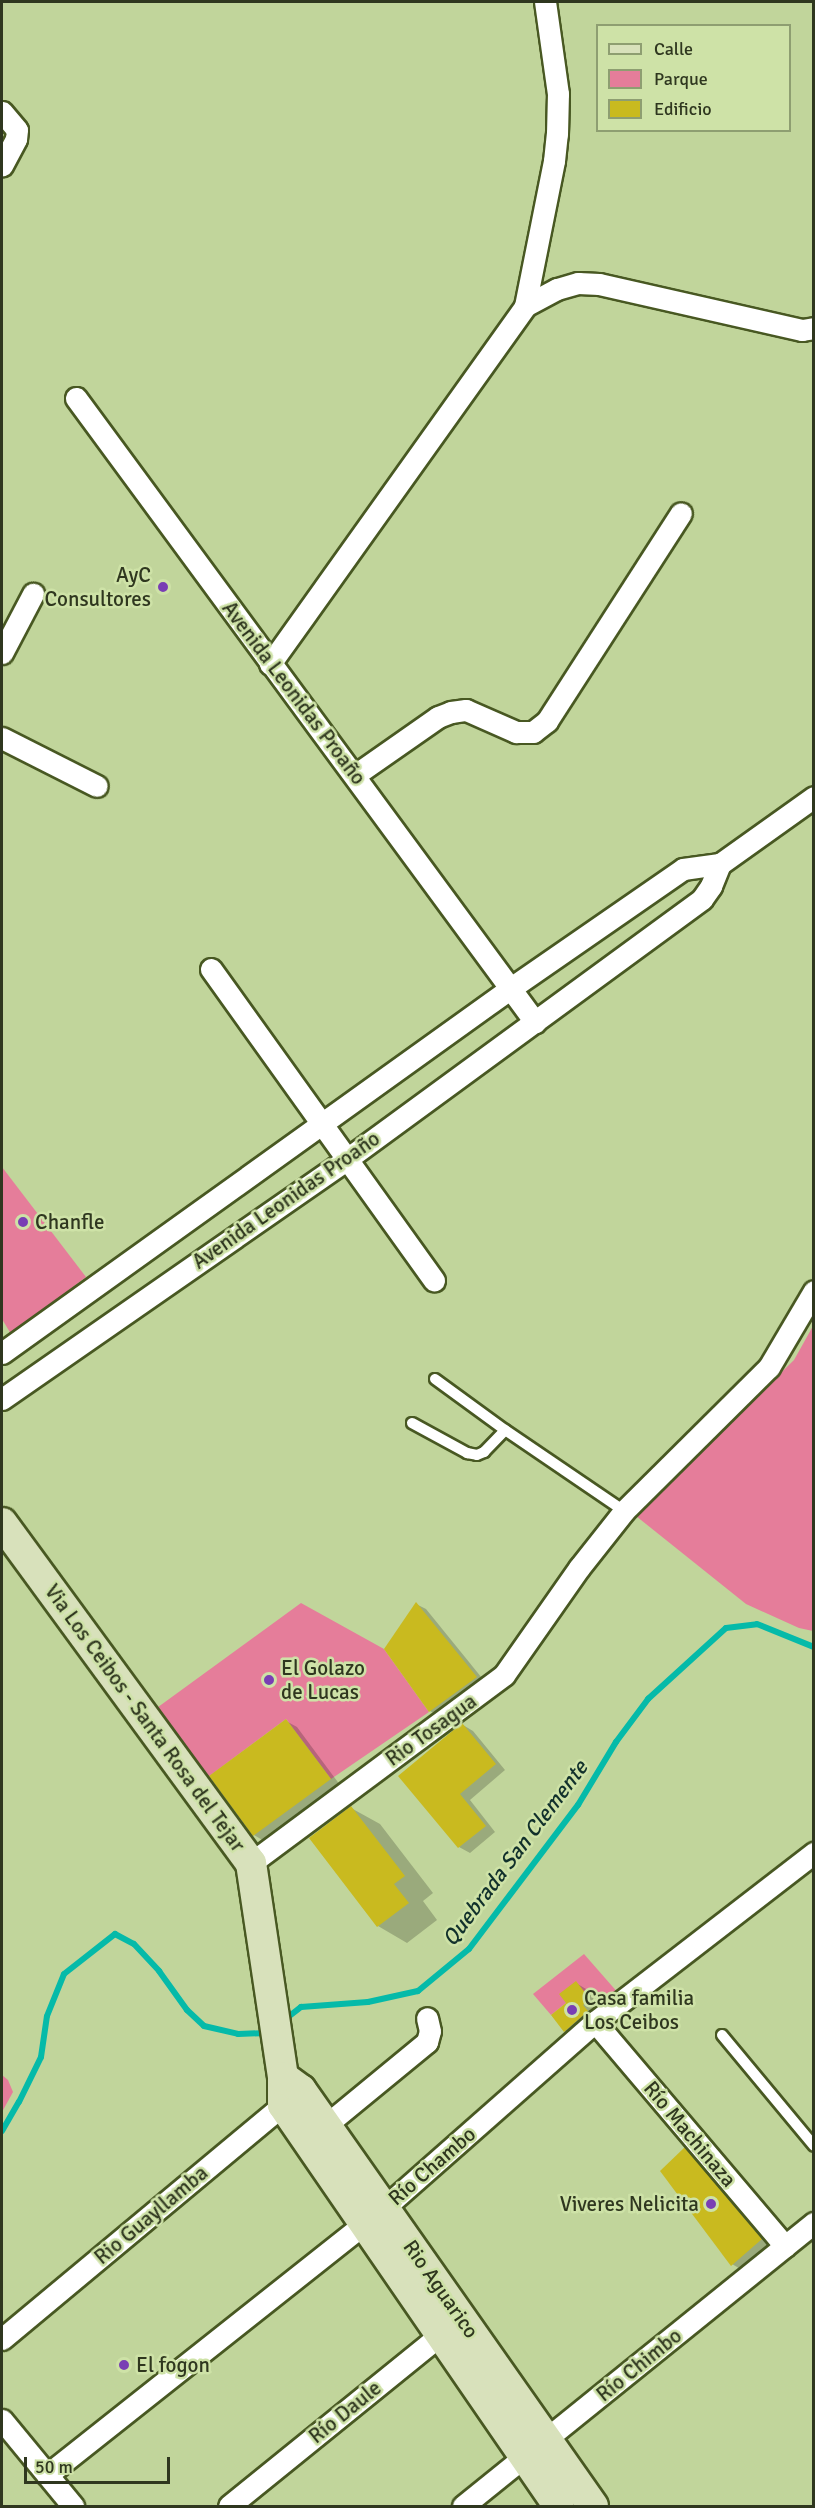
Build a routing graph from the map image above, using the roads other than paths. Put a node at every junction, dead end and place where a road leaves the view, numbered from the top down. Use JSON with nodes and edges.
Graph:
{"nodes":[{"id":1,"x":545,"y":2,"type":"edge"},
{"id":2,"x":2,"y":112,"type":"edge"},
{"id":3,"x":2,"y":165,"type":"edge"},
{"id":4,"x":525,"y":306,"type":"junction"},
{"id":5,"x":813,"y":328,"type":"edge"},
{"id":6,"x":76,"y":398,"type":"dead end"},
{"id":7,"x":681,"y":513,"type":"dead end"},
{"id":8,"x":33,"y":594,"type":"dead end"},
{"id":9,"x":2,"y":652,"type":"edge"},
{"id":10,"x":270,"y":664,"type":"junction"},
{"id":11,"x":2,"y":738,"type":"edge"},
{"id":12,"x":355,"y":775,"type":"junction"},
{"id":13,"x":97,"y":786,"type":"dead end"},
{"id":14,"x":813,"y":797,"type":"edge"},
{"id":15,"x":720,"y":864,"type":"junction"},
{"id":16,"x":211,"y":969,"type":"dead end"},
{"id":17,"x":511,"y":988,"type":"junction"},
{"id":18,"x":535,"y":1022,"type":"junction"},
{"id":19,"x":323,"y":1125,"type":"junction"},
{"id":20,"x":347,"y":1158,"type":"junction"},
{"id":21,"x":434,"y":1280,"type":"dead end"},
{"id":22,"x":813,"y":1291,"type":"edge"},
{"id":23,"x":2,"y":1353,"type":"edge"},
{"id":24,"x":435,"y":1379,"type":"dead end"},
{"id":25,"x":2,"y":1399,"type":"edge"},
{"id":26,"x":412,"y":1423,"type":"dead end"},
{"id":27,"x":506,"y":1430,"type":"junction"},
{"id":28,"x":624,"y":1511,"type":"junction"},
{"id":29,"x":2,"y":1523,"type":"edge"},
{"id":30,"x":813,"y":1852,"type":"edge"},
{"id":31,"x":251,"y":1863,"type":"junction"},
{"id":32,"x":427,"y":2018,"type":"dead end"},
{"id":33,"x":595,"y":2022,"type":"junction"},
{"id":34,"x":722,"y":2035,"type":"dead end"},
{"id":35,"x":287,"y":2084,"type":"junction"},
{"id":36,"x":317,"y":2133,"type":"junction"},
{"id":37,"x":813,"y":2146,"type":"edge"},
{"id":38,"x":374,"y":2216,"type":"junction"},
{"id":39,"x":813,"y":2223,"type":"edge"},
{"id":40,"x":785,"y":2246,"type":"junction"},
{"id":41,"x":451,"y":2326,"type":"junction"},
{"id":42,"x":2,"y":2339,"type":"edge"},
{"id":43,"x":2,"y":2420,"type":"edge"},
{"id":44,"x":536,"y":2449,"type":"junction"},
{"id":45,"x":46,"y":2475,"type":"junction"},
{"id":46,"x":73,"y":2506,"type":"edge"},
{"id":47,"x":229,"y":2506,"type":"edge"},
{"id":48,"x":463,"y":2506,"type":"edge"},
{"id":49,"x":559,"y":2506,"type":"edge"},
{"id":50,"x":593,"y":2506,"type":"edge"}],
"edges":[{"from":1,"to":4,"type":"street"},
{"from":2,"to":3,"type":"street"},
{"from":4,"to":5,"type":"street"},
{"from":4,"to":10,"type":"street"},
{"from":6,"to":10,"type":"street","name":"Avenida Leonidas Proaño"},
{"from":7,"to":12,"type":"street"},
{"from":8,"to":9,"type":"street"},
{"from":10,"to":12,"type":"street","name":"Avenida Leonidas Proaño"},
{"from":11,"to":13,"type":"street"},
{"from":12,"to":17,"type":"street","name":"Avenida Leonidas Proaño"},
{"from":14,"to":15,"type":"street"},
{"from":15,"to":17,"type":"street"},
{"from":15,"to":18,"type":"street"},
{"from":16,"to":19,"type":"street"},
{"from":17,"to":18,"type":"street","name":"Avenida Leonidas Proaño"},
{"from":17,"to":19,"type":"street","name":"Avenida Leonidas Proaño"},
{"from":18,"to":20,"type":"street","name":"Avenida Leonidas Proaño"},
{"from":19,"to":20,"type":"street"},
{"from":19,"to":23,"type":"street","name":"Avenida Leonidas Proaño"},
{"from":20,"to":21,"type":"street"},
{"from":20,"to":25,"type":"street","name":"Avenida Leonidas Proaño"},
{"from":22,"to":28,"type":"street","name":"Rio Tosagua"},
{"from":24,"to":27,"type":"lane"},
{"from":26,"to":27,"type":"lane"},
{"from":27,"to":28,"type":"lane"},
{"from":28,"to":31,"type":"street","name":"Rio Tosagua"},
{"from":29,"to":31,"type":"main road","name":"Via Los Ceibos - Santa Rosa del Tejar"},
{"from":30,"to":33,"type":"street","name":"Río Chambo"},
{"from":31,"to":35,"type":"main road","name":"Via Los Ceibos - Santa Rosa del Tejar"},
{"from":32,"to":36,"type":"street"},
{"from":33,"to":38,"type":"street","name":"Río Chambo"},
{"from":33,"to":40,"type":"street","name":"Río Machinaza"},
{"from":34,"to":37,"type":"lane"},
{"from":35,"to":36,"type":"main road","name":"Rio Aguarico"},
{"from":35,"to":42,"type":"street","name":"Rio Guayllamba"},
{"from":36,"to":38,"type":"main road","name":"Rio Aguarico"},
{"from":38,"to":41,"type":"main road","name":"Rio Aguarico"},
{"from":38,"to":45,"type":"street","name":"Río Chambo"},
{"from":39,"to":40,"type":"street","name":"Río Chimbo"},
{"from":40,"to":44,"type":"street","name":"Río Chimbo"},
{"from":41,"to":44,"type":"main road","name":"Rio Aguarico"},
{"from":41,"to":47,"type":"street","name":"Río Daule"},
{"from":43,"to":45,"type":"street"},
{"from":44,"to":48,"type":"street","name":"Río Chimbo"},
{"from":44,"to":49,"type":"main road","name":"Rio Aguarico"},
{"from":44,"to":50,"type":"main road","name":"Rio Aguarico"},
{"from":45,"to":46,"type":"street"}]}
